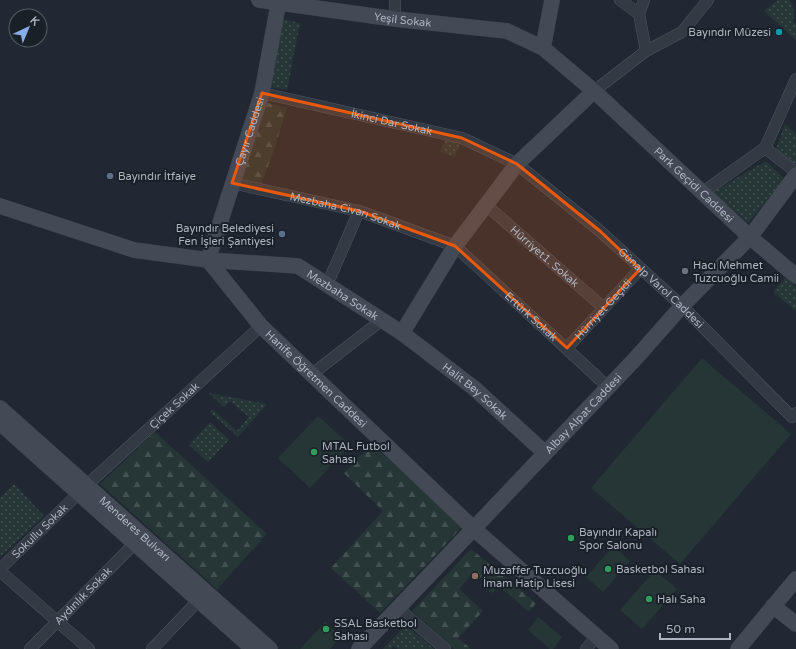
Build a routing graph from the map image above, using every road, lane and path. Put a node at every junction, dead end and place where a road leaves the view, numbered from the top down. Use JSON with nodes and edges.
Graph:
{"nodes":[{"id":1,"x":259,"y":0,"type":"edge"},
{"id":2,"x":395,"y":0,"type":"edge"},
{"id":3,"x":552,"y":0,"type":"edge"},
{"id":4,"x":620,"y":0,"type":"edge"},
{"id":5,"x":644,"y":0,"type":"edge"},
{"id":6,"x":708,"y":0,"type":"edge"},
{"id":7,"x":279,"y":1,"type":"edge"},
{"id":8,"x":639,"y":14,"type":"junction"},
{"id":9,"x":395,"y":19,"type":"junction"},
{"id":10,"x":542,"y":48,"type":"junction"},
{"id":11,"x":646,"y":50,"type":"junction"},
{"id":12,"x":795,"y":86,"type":"edge"},
{"id":13,"x":594,"y":91,"type":"junction"},
{"id":14,"x":262,"y":92,"type":"junction"},
{"id":15,"x":765,"y":148,"type":"junction"},
{"id":16,"x":517,"y":164,"type":"junction"},
{"id":17,"x":796,"y":174,"type":"edge"},
{"id":18,"x":232,"y":183,"type":"junction"},
{"id":19,"x":703,"y":192,"type":"junction"},
{"id":20,"x":486,"y":205,"type":"junction"},
{"id":21,"x":0,"y":206,"type":"edge"},
{"id":22,"x":360,"y":211,"type":"junction"},
{"id":23,"x":750,"y":236,"type":"junction"},
{"id":24,"x":456,"y":246,"type":"junction"},
{"id":25,"x":208,"y":260,"type":"junction"},
{"id":26,"x":640,"y":269,"type":"junction"},
{"id":27,"x":796,"y":276,"type":"edge"},
{"id":28,"x":327,"y":285,"type":"junction"},
{"id":29,"x":682,"y":306,"type":"junction"},
{"id":30,"x":604,"y":308,"type":"junction"},
{"id":31,"x":382,"y":320,"type":"junction"},
{"id":32,"x":261,"y":326,"type":"junction"},
{"id":33,"x":402,"y":333,"type":"junction"},
{"id":34,"x":567,"y":348,"type":"junction"},
{"id":35,"x":312,"y":374,"type":"junction"},
{"id":36,"x":608,"y":387,"type":"junction"},
{"id":37,"x":0,"y":408,"type":"edge"},
{"id":38,"x":796,"y":413,"type":"edge"},
{"id":39,"x":1,"y":425,"type":"edge"},
{"id":40,"x":545,"y":453,"type":"junction"},
{"id":41,"x":83,"y":489,"type":"junction"},
{"id":42,"x":474,"y":529,"type":"junction"},
{"id":43,"x":135,"y":543,"type":"junction"},
{"id":44,"x":0,"y":570,"type":"edge"},
{"id":45,"x":796,"y":579,"type":"edge"},
{"id":46,"x":199,"y":600,"type":"junction"},
{"id":47,"x":773,"y":606,"type":"junction"},
{"id":48,"x":398,"y":609,"type":"junction"},
{"id":49,"x":57,"y":621,"type":"junction"},
{"id":50,"x":796,"y":624,"type":"edge"},
{"id":51,"x":596,"y":637,"type":"junction"},
{"id":52,"x":361,"y":648,"type":"edge"},
{"id":53,"x":30,"y":649,"type":"edge"},
{"id":54,"x":88,"y":649,"type":"edge"},
{"id":55,"x":152,"y":649,"type":"edge"},
{"id":56,"x":253,"y":649,"type":"edge"},
{"id":57,"x":270,"y":649,"type":"edge"},
{"id":58,"x":445,"y":649,"type":"edge"},
{"id":59,"x":586,"y":649,"type":"edge"},
{"id":60,"x":611,"y":649,"type":"edge"},
{"id":61,"x":738,"y":649,"type":"edge"}],
"edges":[{"from":1,"to":7,"type":"street","name":"Yeşil Sokak"},
{"from":2,"to":9,"type":"street"},
{"from":3,"to":10,"type":"street"},
{"from":4,"to":8,"type":"street"},
{"from":5,"to":8,"type":"street"},
{"from":6,"to":11,"type":"street"},
{"from":7,"to":9,"type":"street","name":"Yeşil Sokak"},
{"from":7,"to":14,"type":"street","name":"Çayır Caddesi"},
{"from":8,"to":11,"type":"street"},
{"from":9,"to":10,"type":"street","name":"Yeşil Sokak"},
{"from":10,"to":13,"type":"street","name":"Yeşil Sokak"},
{"from":11,"to":13,"type":"street"},
{"from":12,"to":15,"type":"street"},
{"from":13,"to":16,"type":"street"},
{"from":13,"to":19,"type":"street","name":"Park Geçidi Caddesi"},
{"from":14,"to":16,"type":"street","name":"İkinci Dar Sokak"},
{"from":14,"to":18,"type":"street","name":"Çayır Caddesi"},
{"from":15,"to":17,"type":"street"},
{"from":15,"to":19,"type":"street"},
{"from":16,"to":20,"type":"street"},
{"from":16,"to":26,"type":"street","name":"Günalp Varol Caddesi"},
{"from":17,"to":23,"type":"street","name":"Albay Alpat Caddesi"},
{"from":18,"to":22,"type":"street","name":"Mezbaha Civarı Sokak"},
{"from":18,"to":25,"type":"street","name":"Çayır Caddesi"},
{"from":19,"to":23,"type":"street","name":"Park Geçidi Caddesi"},
{"from":20,"to":24,"type":"street"},
{"from":20,"to":30,"type":"street","name":"Hürriyet1. Sokak"},
{"from":21,"to":25,"type":"street"},
{"from":22,"to":24,"type":"street","name":"Mezbaha Civarı Sokak"},
{"from":22,"to":28,"type":"street"},
{"from":23,"to":27,"type":"street","name":"Park Geçidi Caddesi"},
{"from":23,"to":29,"type":"street","name":"Albay Alpat Caddesi"},
{"from":24,"to":33,"type":"street"},
{"from":24,"to":34,"type":"street","name":"Ertürk Sokak"},
{"from":25,"to":28,"type":"street","name":"Mezbaha Sokak"},
{"from":25,"to":32,"type":"street","name":"Hanife Öğretmen Caddesi"},
{"from":26,"to":29,"type":"street","name":"Günalp Varol Caddesi"},
{"from":26,"to":30,"type":"street","name":"Hürriyet Geçidi"},
{"from":28,"to":31,"type":"street","name":"Mezbaha Sokak"},
{"from":29,"to":36,"type":"street","name":"Albay Alpat Caddesi"},
{"from":29,"to":38,"type":"street","name":"Günalp Varol Caddesi"},
{"from":30,"to":34,"type":"street","name":"Hürriyet Geçidi"},
{"from":31,"to":33,"type":"street","name":"Mezbaha Sokak"},
{"from":31,"to":35,"type":"street"},
{"from":32,"to":35,"type":"street","name":"Hanife Öğretmen Caddesi"},
{"from":32,"to":41,"type":"street","name":"Çiçek Sokak"},
{"from":33,"to":40,"type":"street","name":"Halit Bey Sokak"},
{"from":34,"to":36,"type":"street","name":"Ertürk Sokak"},
{"from":35,"to":42,"type":"street","name":"Hanife Öğretmen Caddesi"},
{"from":36,"to":40,"type":"street","name":"Albay Alpat Caddesi"},
{"from":37,"to":41,"type":"street","name":"Menderes Bulvarı"},
{"from":39,"to":41,"type":"street","name":"Menderes Bulvarı"},
{"from":40,"to":42,"type":"street","name":"Albay Alpat Caddesi"},
{"from":41,"to":43,"type":"street","name":"Menderes Bulvarı"},
{"from":41,"to":44,"type":"street","name":"Sokullu Sokak"},
{"from":41,"to":57,"type":"street","name":"Menderes Bulvarı"},
{"from":42,"to":48,"type":"street","name":"Albay Alpat Caddesi"},
{"from":42,"to":51,"type":"street","name":"Hanife Öğretmen Caddesi"},
{"from":43,"to":46,"type":"street","name":"Menderes Bulvarı"},
{"from":43,"to":49,"type":"street","name":"Aydınlık Sokak"},
{"from":44,"to":49,"type":"street"},
{"from":45,"to":47,"type":"street"},
{"from":46,"to":55,"type":"street"},
{"from":46,"to":56,"type":"street","name":"Menderes Bulvarı"},
{"from":47,"to":50,"type":"street"},
{"from":47,"to":61,"type":"street"},
{"from":48,"to":52,"type":"street","name":"Albay Alpat Caddesi"},
{"from":48,"to":58,"type":"street"},
{"from":49,"to":53,"type":"street","name":"Aydınlık Sokak"},
{"from":49,"to":54,"type":"street"},
{"from":51,"to":59,"type":"street"},
{"from":51,"to":60,"type":"street","name":"Hanife Öğretmen Caddesi"}]}
